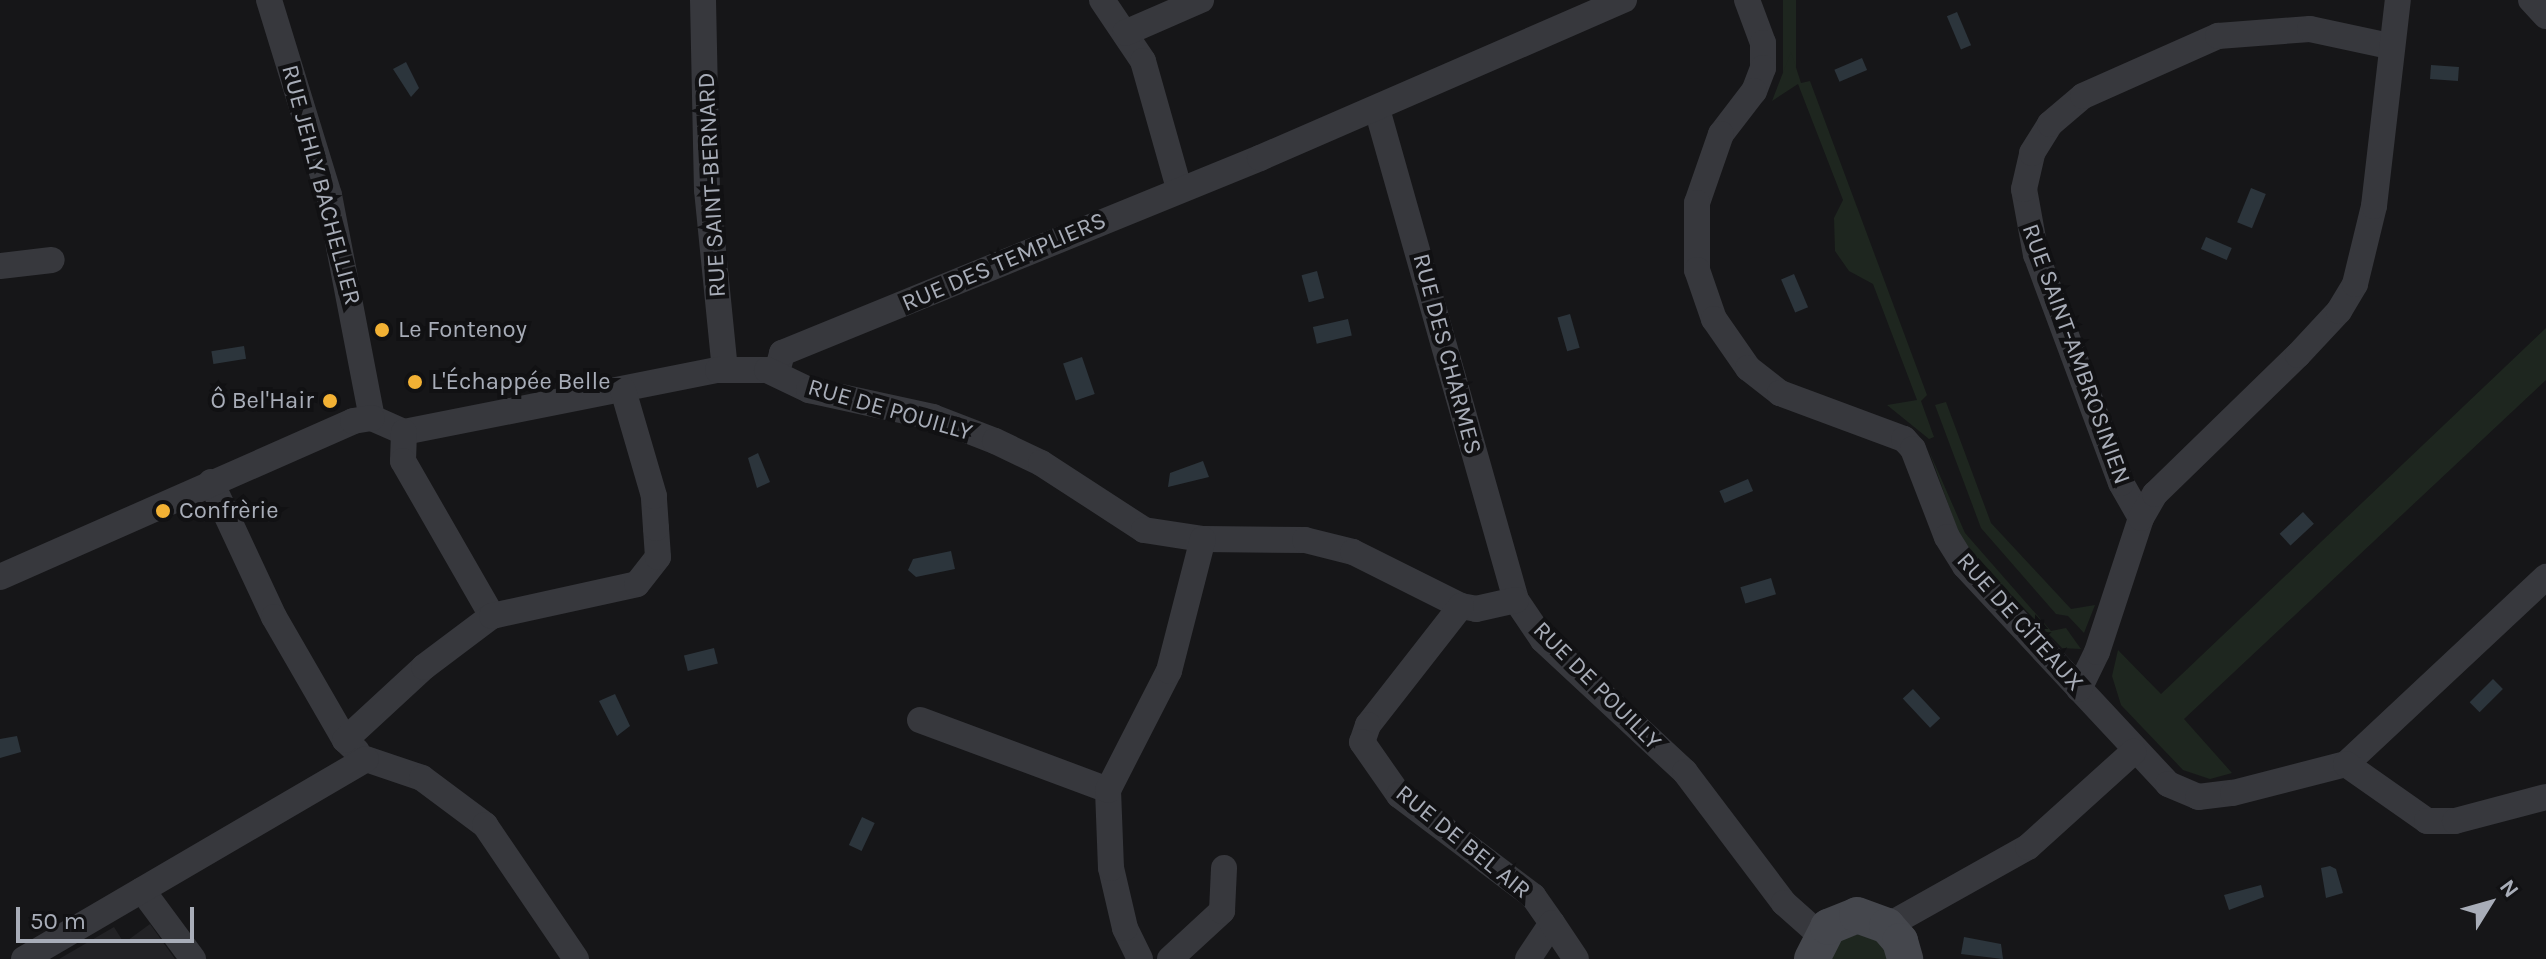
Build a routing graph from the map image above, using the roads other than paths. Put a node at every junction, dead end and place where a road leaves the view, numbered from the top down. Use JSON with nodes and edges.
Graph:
{"nodes":[{"id":1,"x":269,"y":0,"type":"edge"},
{"id":2,"x":703,"y":0,"type":"edge"},
{"id":3,"x":1102,"y":0,"type":"edge"},
{"id":4,"x":1201,"y":0,"type":"edge"},
{"id":5,"x":1624,"y":0,"type":"edge"},
{"id":6,"x":1747,"y":0,"type":"edge"},
{"id":7,"x":2398,"y":0,"type":"edge"},
{"id":8,"x":2531,"y":0,"type":"edge"},
{"id":9,"x":2546,"y":16,"type":"edge"},
{"id":10,"x":1125,"y":33,"type":"junction"},
{"id":11,"x":2389,"y":46,"type":"junction"},
{"id":12,"x":1377,"y":109,"type":"junction"},
{"id":13,"x":1179,"y":188,"type":"junction"},
{"id":14,"x":52,"y":260,"type":"dead end"},
{"id":15,"x":0,"y":266,"type":"edge"},
{"id":16,"x":725,"y":369,"type":"junction"},
{"id":17,"x":777,"y":372,"type":"junction"},
{"id":18,"x":623,"y":390,"type":"junction"},
{"id":19,"x":372,"y":418,"type":"junction"},
{"id":20,"x":404,"y":432,"type":"junction"},
{"id":21,"x":211,"y":482,"type":"junction"},
{"id":22,"x":2141,"y":518,"type":"junction"},
{"id":23,"x":1203,"y":539,"type":"junction"},
{"id":24,"x":0,"y":577,"type":"edge"},
{"id":25,"x":2546,"y":577,"type":"edge"},
{"id":26,"x":1516,"y":600,"type":"junction"},
{"id":27,"x":1461,"y":606,"type":"junction"},
{"id":28,"x":492,"y":616,"type":"junction"},
{"id":29,"x":2079,"y":689,"type":"junction"},
{"id":30,"x":920,"y":720,"type":"dead end"},
{"id":31,"x":345,"y":740,"type":"junction"},
{"id":32,"x":2133,"y":752,"type":"junction"},
{"id":33,"x":366,"y":759,"type":"junction"},
{"id":34,"x":2346,"y":764,"type":"junction"},
{"id":35,"x":1108,"y":790,"type":"junction"},
{"id":36,"x":2546,"y":797,"type":"edge"},
{"id":37,"x":1224,"y":868,"type":"dead end"},
{"id":38,"x":142,"y":890,"type":"junction"},
{"id":39,"x":1552,"y":923,"type":"junction"},
{"id":40,"x":1887,"y":926,"type":"junction"},
{"id":41,"x":1816,"y":947,"type":"edge"},
{"id":42,"x":24,"y":959,"type":"edge"},
{"id":43,"x":193,"y":959,"type":"edge"},
{"id":44,"x":576,"y":959,"type":"edge"},
{"id":45,"x":1140,"y":959,"type":"edge"},
{"id":46,"x":1170,"y":959,"type":"edge"},
{"id":47,"x":1528,"y":959,"type":"edge"},
{"id":48,"x":1576,"y":959,"type":"edge"},
{"id":49,"x":1905,"y":959,"type":"edge"}],
"edges":[{"from":1,"to":19,"type":"street","name":"RUE JEHLY BACHELLIER"},
{"from":2,"to":16,"type":"street","name":"RUE SAINT-BERNARD"},
{"from":3,"to":10,"type":"street"},
{"from":4,"to":10,"type":"street"},
{"from":5,"to":12,"type":"street","name":"RUE DES TEMPLIERS"},
{"from":6,"to":29,"type":"street","name":"RUE DE CÎTEAUX"},
{"from":7,"to":11,"type":"street"},
{"from":8,"to":9,"type":"street"},
{"from":10,"to":13,"type":"street"},
{"from":11,"to":22,"type":"street"},
{"from":11,"to":22,"type":"street","name":"RUE SAINT-AMBROSINIEN"},
{"from":12,"to":13,"type":"street","name":"RUE DES TEMPLIERS"},
{"from":12,"to":26,"type":"street","name":"RUE DES CHARMES"},
{"from":13,"to":17,"type":"street","name":"RUE DES TEMPLIERS"},
{"from":14,"to":15,"type":"street"},
{"from":16,"to":17,"type":"street"},
{"from":16,"to":18,"type":"street"},
{"from":17,"to":23,"type":"street","name":"RUE DE POUILLY"},
{"from":18,"to":20,"type":"street"},
{"from":18,"to":28,"type":"street"},
{"from":19,"to":20,"type":"street"},
{"from":19,"to":21,"type":"street"},
{"from":20,"to":28,"type":"street"},
{"from":21,"to":24,"type":"street"},
{"from":21,"to":31,"type":"street"},
{"from":22,"to":29,"type":"street"},
{"from":23,"to":27,"type":"street","name":"RUE DE POUILLY"},
{"from":23,"to":35,"type":"street"},
{"from":25,"to":34,"type":"street"},
{"from":26,"to":27,"type":"street","name":"RUE DE POUILLY"},
{"from":26,"to":41,"type":"street","name":"RUE DE POUILLY"},
{"from":27,"to":39,"type":"street","name":"RUE DE BEL AIR"},
{"from":28,"to":31,"type":"street"},
{"from":29,"to":32,"type":"street","name":"RUE DE CÎTEAUX"},
{"from":30,"to":35,"type":"street"},
{"from":31,"to":33,"type":"street"},
{"from":32,"to":34,"type":"street","name":"RUE DE CÎTEAUX"},
{"from":32,"to":40,"type":"street"},
{"from":33,"to":38,"type":"street"},
{"from":33,"to":44,"type":"street"},
{"from":34,"to":36,"type":"street"},
{"from":35,"to":45,"type":"street"},
{"from":37,"to":46,"type":"street"},
{"from":38,"to":42,"type":"street"},
{"from":38,"to":43,"type":"street"},
{"from":39,"to":47,"type":"street"},
{"from":39,"to":48,"type":"street","name":"RUE DE BEL AIR"},
{"from":40,"to":41,"type":"street"},
{"from":40,"to":49,"type":"street"}]}
